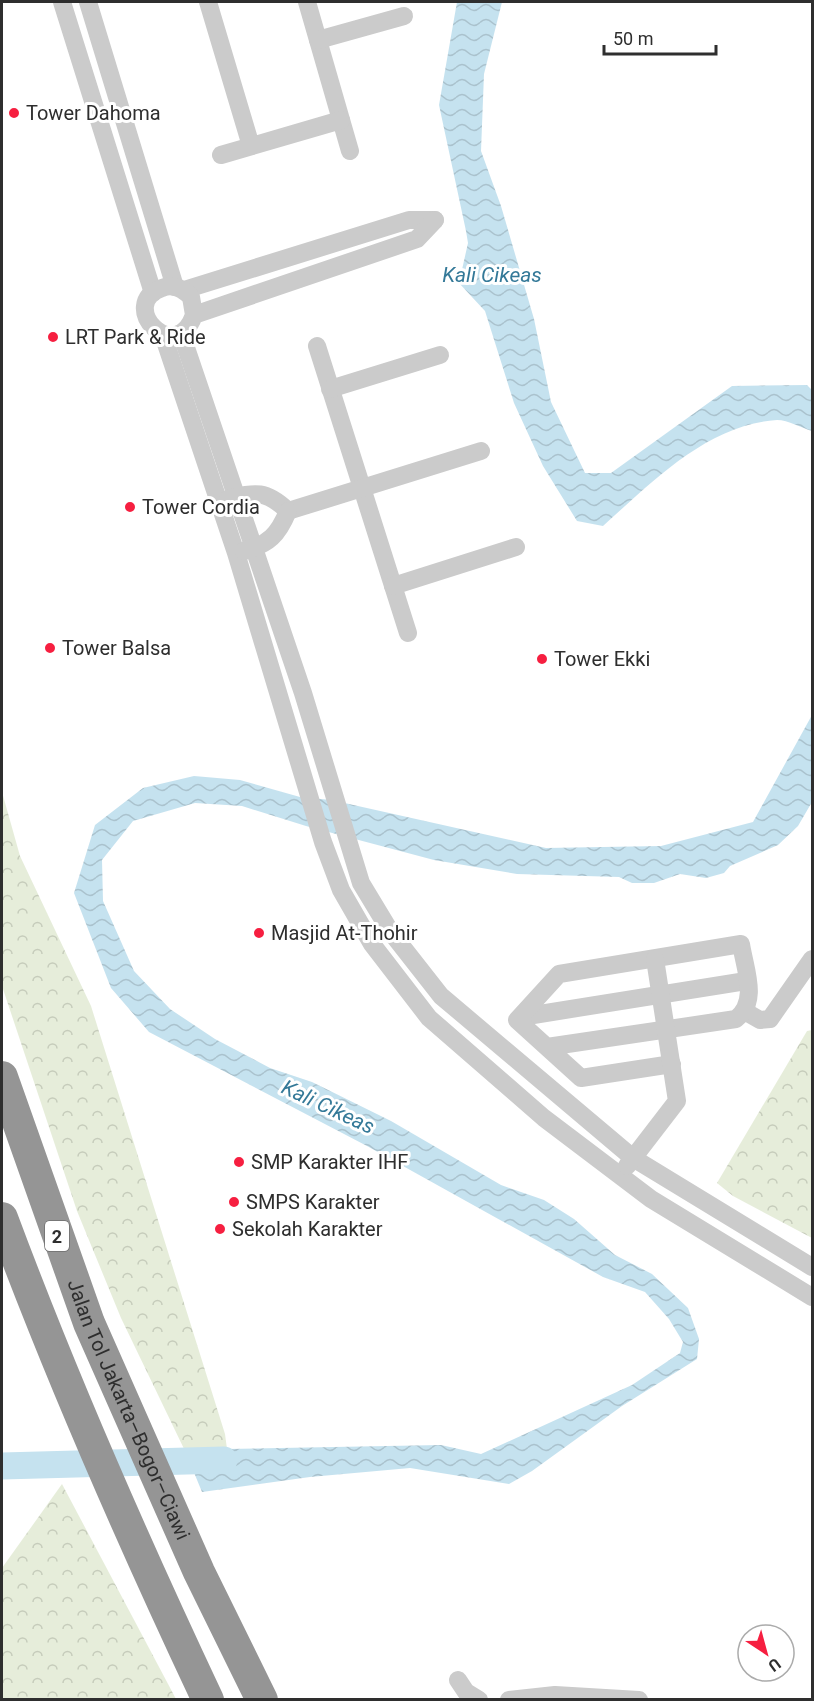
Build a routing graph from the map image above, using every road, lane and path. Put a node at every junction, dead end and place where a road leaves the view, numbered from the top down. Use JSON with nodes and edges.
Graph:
{"nodes":[{"id":1,"x":62,"y":2,"type":"edge"},
{"id":2,"x":88,"y":2,"type":"edge"},
{"id":3,"x":208,"y":2,"type":"edge"},
{"id":4,"x":307,"y":2,"type":"edge"},
{"id":5,"x":404,"y":16,"type":"dead end"},
{"id":6,"x":318,"y":40,"type":"junction"},
{"id":7,"x":341,"y":120,"type":"junction"},
{"id":8,"x":251,"y":146,"type":"junction"},
{"id":9,"x":350,"y":151,"type":"dead end"},
{"id":10,"x":221,"y":155,"type":"dead end"},
{"id":11,"x":179,"y":289,"type":"junction"},
{"id":12,"x":153,"y":293,"type":"junction"},
{"id":13,"x":194,"y":315,"type":"junction"},
{"id":14,"x":172,"y":334,"type":"junction"},
{"id":15,"x":317,"y":346,"type":"dead end"},
{"id":16,"x":440,"y":355,"type":"dead end"},
{"id":17,"x":330,"y":389,"type":"junction"},
{"id":18,"x":481,"y":451,"type":"dead end"},
{"id":19,"x":362,"y":488,"type":"junction"},
{"id":20,"x":238,"y":496,"type":"junction"},
{"id":21,"x":218,"y":501,"type":"junction"},
{"id":22,"x":288,"y":511,"type":"junction"},
{"id":23,"x":516,"y":547,"type":"dead end"},
{"id":24,"x":255,"y":548,"type":"junction"},
{"id":25,"x":236,"y":553,"type":"junction"},
{"id":26,"x":393,"y":586,"type":"junction"},
{"id":27,"x":408,"y":633,"type":"dead end"},
{"id":28,"x":655,"y":959,"type":"junction"},
{"id":29,"x":813,"y":959,"type":"edge"},
{"id":30,"x":747,"y":981,"type":"junction"},
{"id":31,"x":661,"y":994,"type":"junction"},
{"id":32,"x":746,"y":1012,"type":"junction"},
{"id":33,"x":521,"y":1017,"type":"junction"},
{"id":34,"x":666,"y":1029,"type":"junction"},
{"id":35,"x":547,"y":1047,"type":"junction"},
{"id":36,"x":672,"y":1064,"type":"junction"},
{"id":37,"x":2,"y":1077,"type":"edge"},
{"id":38,"x":555,"y":1094,"type":"junction"},
{"id":39,"x":544,"y":1118,"type":"junction"},
{"id":40,"x":633,"y":1158,"type":"junction"},
{"id":41,"x":618,"y":1176,"type":"junction"},
{"id":42,"x":2,"y":1218,"type":"edge"},
{"id":43,"x":813,"y":1267,"type":"edge"},
{"id":44,"x":812,"y":1294,"type":"edge"},
{"id":45,"x":458,"y":1680,"type":"dead end"},
{"id":46,"x":208,"y":1700,"type":"edge"},
{"id":47,"x":262,"y":1700,"type":"edge"},
{"id":48,"x":479,"y":1700,"type":"edge"},
{"id":49,"x":508,"y":1700,"type":"edge"},
{"id":50,"x":639,"y":1700,"type":"edge"}],
"edges":[{"from":1,"to":12,"type":"street"},
{"from":2,"to":11,"type":"street"},
{"from":3,"to":8,"type":"street"},
{"from":4,"to":6,"type":"street"},
{"from":5,"to":6,"type":"street"},
{"from":6,"to":7,"type":"street"},
{"from":7,"to":8,"type":"street"},
{"from":7,"to":9,"type":"street"},
{"from":8,"to":10,"type":"street"},
{"from":11,"to":12,"type":"street"},
{"from":11,"to":13,"type":"street"},
{"from":11,"to":13,"type":"street"},
{"from":12,"to":14,"type":"street"},
{"from":13,"to":14,"type":"street"},
{"from":14,"to":20,"type":"street"},
{"from":14,"to":21,"type":"street"},
{"from":15,"to":17,"type":"street"},
{"from":16,"to":17,"type":"street"},
{"from":17,"to":19,"type":"street"},
{"from":18,"to":19,"type":"street"},
{"from":19,"to":22,"type":"street"},
{"from":19,"to":26,"type":"street"},
{"from":20,"to":21,"type":"street"},
{"from":20,"to":22,"type":"street"},
{"from":20,"to":24,"type":"street"},
{"from":21,"to":25,"type":"street"},
{"from":22,"to":24,"type":"street"},
{"from":23,"to":26,"type":"street"},
{"from":24,"to":25,"type":"street"},
{"from":24,"to":38,"type":"street"},
{"from":25,"to":39,"type":"street"},
{"from":26,"to":27,"type":"street"},
{"from":28,"to":30,"type":"street"},
{"from":28,"to":31,"type":"street"},
{"from":28,"to":33,"type":"street"},
{"from":29,"to":32,"type":"street"},
{"from":30,"to":31,"type":"street"},
{"from":30,"to":32,"type":"street"},
{"from":31,"to":33,"type":"street"},
{"from":31,"to":34,"type":"street"},
{"from":32,"to":34,"type":"street"},
{"from":33,"to":35,"type":"street"},
{"from":34,"to":35,"type":"street"},
{"from":34,"to":36,"type":"street"},
{"from":35,"to":36,"type":"street"},
{"from":36,"to":40,"type":"street"},
{"from":37,"to":47,"type":"highway","name":"Jalan Tol Jakarta–Bogor–Ciawi","number":"2"},
{"from":38,"to":39,"type":"street"},
{"from":38,"to":40,"type":"street"},
{"from":39,"to":41,"type":"street"},
{"from":40,"to":41,"type":"street"},
{"from":40,"to":43,"type":"street"},
{"from":41,"to":44,"type":"street"},
{"from":42,"to":46,"type":"highway","number":"2"},
{"from":45,"to":48,"type":"street"},
{"from":49,"to":50,"type":"street"}]}
